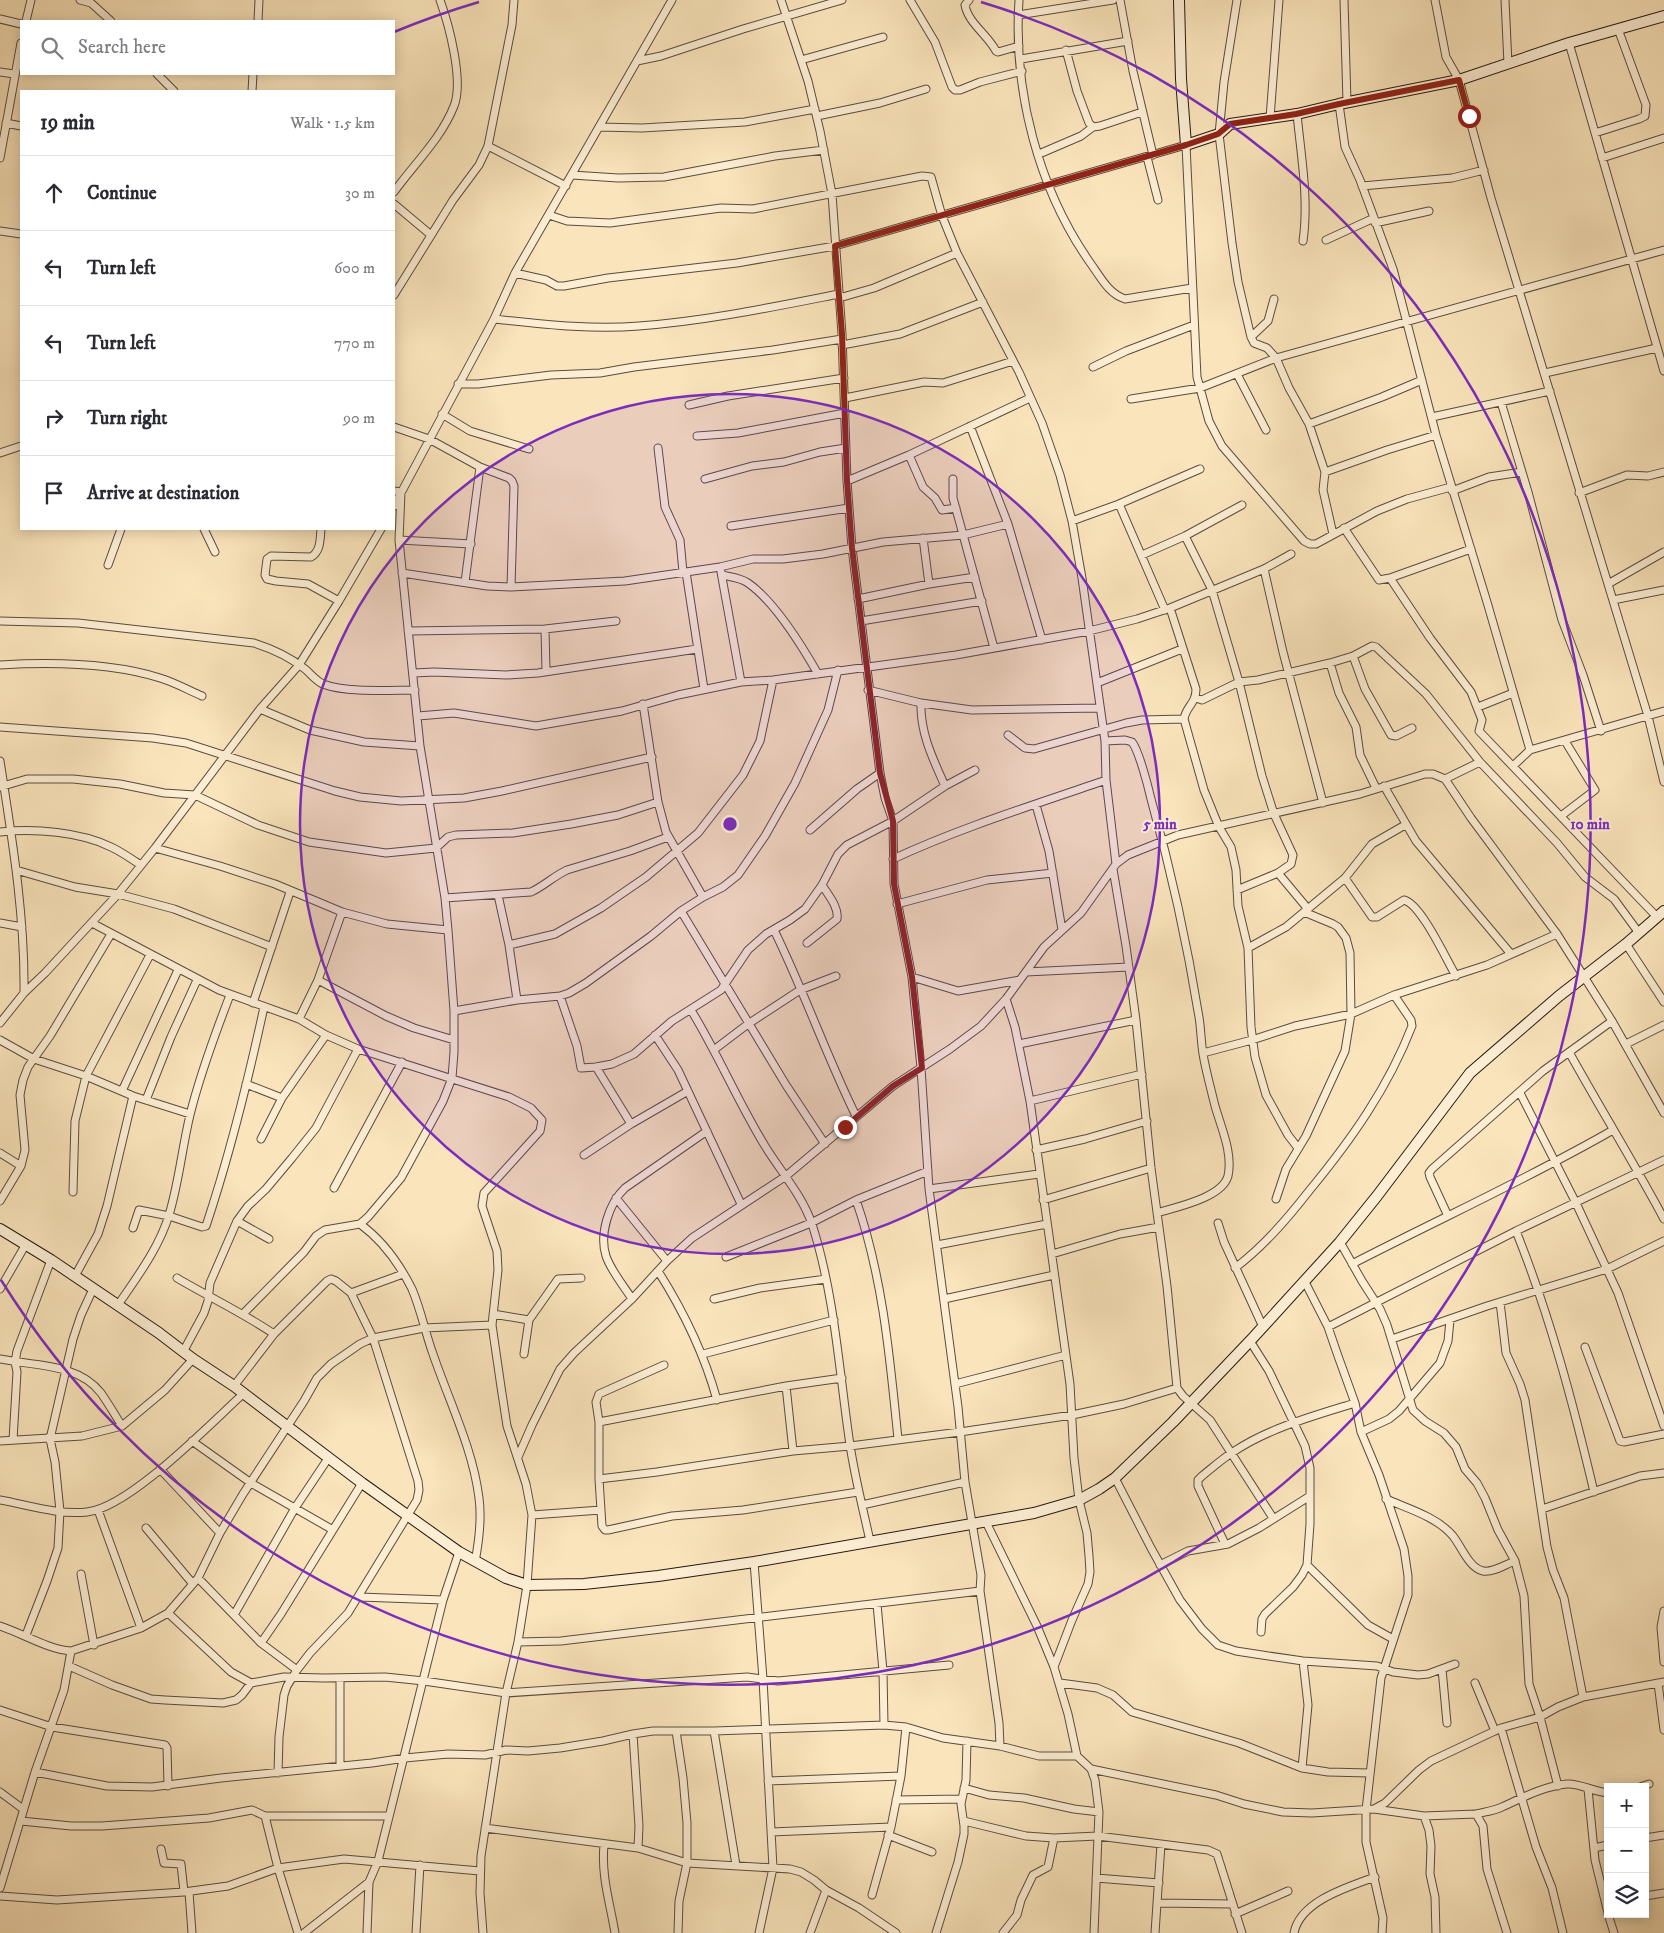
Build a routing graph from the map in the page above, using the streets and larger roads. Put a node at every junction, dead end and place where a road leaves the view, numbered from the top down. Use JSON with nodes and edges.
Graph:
{"nodes":[{"id":1,"x":31,"y":0,"type":"edge"},
{"id":2,"x":80,"y":0,"type":"edge"},
{"id":3,"x":259,"y":0,"type":"edge"},
{"id":4,"x":440,"y":0,"type":"edge"},
{"id":5,"x":514,"y":0,"type":"edge"},
{"id":6,"x":672,"y":0,"type":"edge"},
{"id":7,"x":781,"y":0,"type":"edge"},
{"id":8,"x":842,"y":0,"type":"edge"},
{"id":9,"x":910,"y":0,"type":"edge"},
{"id":10,"x":969,"y":0,"type":"edge"},
{"id":11,"x":1019,"y":0,"type":"edge"},
{"id":12,"x":1113,"y":0,"type":"edge"},
{"id":13,"x":1120,"y":0,"type":"edge"},
{"id":14,"x":1179,"y":0,"type":"edge"},
{"id":15,"x":1237,"y":0,"type":"edge"},
{"id":16,"x":1279,"y":0,"type":"edge"},
{"id":17,"x":1344,"y":0,"type":"edge"},
{"id":18,"x":1435,"y":0,"type":"edge"},
{"id":19,"x":1505,"y":0,"type":"edge"},
{"id":20,"x":1018,"y":15,"type":"junction"},
{"id":21,"x":786,"y":16,"type":"junction"},
{"id":22,"x":1664,"y":16,"type":"edge"},
{"id":23,"x":0,"y":19,"type":"edge"},
{"id":24,"x":26,"y":20,"type":"edge"},
{"id":25,"x":110,"y":20,"type":"edge"},
{"id":26,"x":258,"y":20,"type":"edge"},
{"id":27,"x":20,"y":24,"type":"edge"},
{"id":28,"x":1618,"y":29,"type":"junction"},
{"id":29,"x":883,"y":37,"type":"dead end"},
{"id":30,"x":1128,"y":41,"type":"junction"},
{"id":31,"x":1569,"y":43,"type":"junction"},
{"id":32,"x":1019,"y":46,"type":"junction"},
{"id":33,"x":20,"y":47,"type":"edge"},
{"id":34,"x":1066,"y":50,"type":"junction"},
{"id":35,"x":1021,"y":59,"type":"junction"},
{"id":36,"x":801,"y":60,"type":"junction"},
{"id":37,"x":638,"y":61,"type":"junction"},
{"id":38,"x":1508,"y":64,"type":"junction"},
{"id":39,"x":1022,"y":71,"type":"junction"},
{"id":40,"x":0,"y":72,"type":"edge"},
{"id":41,"x":14,"y":74,"type":"junction"},
{"id":42,"x":159,"y":75,"type":"edge"},
{"id":43,"x":253,"y":75,"type":"edge"},
{"id":44,"x":1459,"y":80,"type":"junction"},
{"id":45,"x":926,"y":89,"type":"dead end"},
{"id":46,"x":173,"y":90,"type":"edge"},
{"id":47,"x":252,"y":90,"type":"edge"},
{"id":48,"x":1343,"y":103,"type":"junction"},
{"id":49,"x":816,"y":112,"type":"junction"},
{"id":50,"x":1142,"y":112,"type":"junction"},
{"id":51,"x":1296,"y":114,"type":"junction"},
{"id":52,"x":1270,"y":118,"type":"junction"},
{"id":53,"x":6,"y":123,"type":"junction"},
{"id":54,"x":20,"y":126,"type":"edge"},
{"id":55,"x":1093,"y":127,"type":"junction"},
{"id":56,"x":600,"y":128,"type":"junction"},
{"id":57,"x":1595,"y":133,"type":"junction"},
{"id":58,"x":1218,"y":134,"type":"junction"},
{"id":59,"x":1664,"y":138,"type":"edge"},
{"id":60,"x":1186,"y":145,"type":"junction"},
{"id":61,"x":488,"y":146,"type":"junction"},
{"id":62,"x":824,"y":150,"type":"junction"},
{"id":63,"x":1039,"y":154,"type":"junction"},
{"id":64,"x":1150,"y":156,"type":"junction"},
{"id":65,"x":0,"y":158,"type":"edge"},
{"id":66,"x":1602,"y":158,"type":"junction"},
{"id":67,"x":1484,"y":170,"type":"junction"},
{"id":68,"x":572,"y":176,"type":"junction"},
{"id":69,"x":566,"y":186,"type":"junction"},
{"id":70,"x":1048,"y":186,"type":"junction"},
{"id":71,"x":1362,"y":186,"type":"junction"},
{"id":72,"x":395,"y":191,"type":"edge"},
{"id":73,"x":832,"y":194,"type":"junction"},
{"id":74,"x":1158,"y":200,"type":"dead end"},
{"id":75,"x":395,"y":205,"type":"edge"},
{"id":76,"x":1429,"y":210,"type":"dead end"},
{"id":77,"x":549,"y":215,"type":"junction"},
{"id":78,"x":942,"y":216,"type":"junction"},
{"id":79,"x":1375,"y":220,"type":"junction"},
{"id":80,"x":0,"y":230,"type":"edge"},
{"id":81,"x":20,"y":234,"type":"edge"},
{"id":82,"x":431,"y":236,"type":"junction"},
{"id":83,"x":1326,"y":240,"type":"dead end"},
{"id":84,"x":1303,"y":241,"type":"dead end"},
{"id":85,"x":835,"y":246,"type":"junction"},
{"id":86,"x":1664,"y":250,"type":"edge"},
{"id":87,"x":958,"y":253,"type":"junction"},
{"id":88,"x":1631,"y":260,"type":"junction"},
{"id":89,"x":515,"y":272,"type":"junction"},
{"id":90,"x":1192,"y":288,"type":"junction"},
{"id":91,"x":1520,"y":290,"type":"junction"},
{"id":92,"x":395,"y":293,"type":"edge"},
{"id":93,"x":839,"y":296,"type":"junction"},
{"id":94,"x":1274,"y":300,"type":"dead end"},
{"id":95,"x":983,"y":302,"type":"junction"},
{"id":96,"x":494,"y":319,"type":"junction"},
{"id":97,"x":1406,"y":322,"type":"junction"},
{"id":98,"x":1194,"y":324,"type":"junction"},
{"id":99,"x":1251,"y":337,"type":"junction"},
{"id":100,"x":842,"y":342,"type":"junction"},
{"id":101,"x":1657,"y":348,"type":"junction"},
{"id":102,"x":1276,"y":358,"type":"junction"},
{"id":103,"x":1013,"y":361,"type":"junction"},
{"id":104,"x":1093,"y":367,"type":"dead end"},
{"id":105,"x":1664,"y":372,"type":"edge"},
{"id":106,"x":1545,"y":373,"type":"junction"},
{"id":107,"x":1237,"y":374,"type":"junction"},
{"id":108,"x":844,"y":378,"type":"junction"},
{"id":109,"x":1422,"y":380,"type":"junction"},
{"id":110,"x":458,"y":384,"type":"junction"},
{"id":111,"x":1200,"y":388,"type":"junction"},
{"id":112,"x":1550,"y":391,"type":"junction"},
{"id":113,"x":845,"y":398,"type":"junction"},
{"id":114,"x":1030,"y":398,"type":"junction"},
{"id":115,"x":1131,"y":399,"type":"dead end"},
{"id":116,"x":1501,"y":402,"type":"junction"},
{"id":117,"x":689,"y":405,"type":"dead end"},
{"id":118,"x":845,"y":413,"type":"junction"},
{"id":119,"x":442,"y":414,"type":"junction"},
{"id":120,"x":1432,"y":417,"type":"junction"},
{"id":121,"x":1309,"y":424,"type":"junction"},
{"id":122,"x":970,"y":426,"type":"junction"},
{"id":123,"x":395,"y":427,"type":"edge"},
{"id":124,"x":1266,"y":430,"type":"dead end"},
{"id":125,"x":1436,"y":435,"type":"junction"},
{"id":126,"x":697,"y":436,"type":"dead end"},
{"id":127,"x":429,"y":439,"type":"junction"},
{"id":128,"x":20,"y":446,"type":"edge"},
{"id":129,"x":658,"y":448,"type":"dead end"},
{"id":130,"x":846,"y":448,"type":"junction"},
{"id":131,"x":530,"y":449,"type":"dead end"},
{"id":132,"x":0,"y":453,"type":"edge"},
{"id":133,"x":910,"y":455,"type":"junction"},
{"id":134,"x":480,"y":467,"type":"junction"},
{"id":135,"x":1200,"y":469,"type":"dead end"},
{"id":136,"x":1325,"y":472,"type":"junction"},
{"id":137,"x":1522,"y":472,"type":"junction"},
{"id":138,"x":1664,"y":472,"type":"edge"},
{"id":139,"x":705,"y":479,"type":"dead end"},
{"id":140,"x":953,"y":479,"type":"dead end"},
{"id":141,"x":847,"y":481,"type":"junction"},
{"id":142,"x":1452,"y":489,"type":"junction"},
{"id":143,"x":398,"y":491,"type":"edge"},
{"id":144,"x":1580,"y":493,"type":"junction"},
{"id":145,"x":1119,"y":504,"type":"junction"},
{"id":146,"x":1242,"y":504,"type":"dead end"},
{"id":147,"x":849,"y":508,"type":"junction"},
{"id":148,"x":956,"y":508,"type":"junction"},
{"id":149,"x":1072,"y":521,"type":"junction"},
{"id":150,"x":1008,"y":524,"type":"junction"},
{"id":151,"x":731,"y":526,"type":"dead end"},
{"id":152,"x":1344,"y":528,"type":"junction"},
{"id":153,"x":121,"y":530,"type":"edge"},
{"id":154,"x":204,"y":530,"type":"edge"},
{"id":155,"x":321,"y":530,"type":"edge"},
{"id":156,"x":379,"y":530,"type":"edge"},
{"id":157,"x":1333,"y":534,"type":"junction"},
{"id":158,"x":963,"y":535,"type":"junction"},
{"id":159,"x":1185,"y":536,"type":"junction"},
{"id":160,"x":923,"y":538,"type":"junction"},
{"id":161,"x":400,"y":540,"type":"junction"},
{"id":162,"x":471,"y":544,"type":"junction"},
{"id":163,"x":852,"y":548,"type":"junction"},
{"id":164,"x":1471,"y":549,"type":"junction"},
{"id":165,"x":215,"y":552,"type":"dead end"},
{"id":166,"x":1664,"y":552,"type":"edge"},
{"id":167,"x":1291,"y":554,"type":"dead end"},
{"id":168,"x":1142,"y":555,"type":"junction"},
{"id":169,"x":108,"y":566,"type":"dead end"},
{"id":170,"x":720,"y":567,"type":"junction"},
{"id":171,"x":1264,"y":569,"type":"junction"},
{"id":172,"x":685,"y":572,"type":"junction"},
{"id":173,"x":402,"y":574,"type":"junction"},
{"id":174,"x":722,"y":575,"type":"junction"},
{"id":175,"x":975,"y":577,"type":"junction"},
{"id":176,"x":1390,"y":578,"type":"junction"},
{"id":177,"x":465,"y":582,"type":"junction"},
{"id":178,"x":930,"y":584,"type":"junction"},
{"id":179,"x":1608,"y":584,"type":"junction"},
{"id":180,"x":511,"y":587,"type":"junction"},
{"id":181,"x":1212,"y":590,"type":"junction"},
{"id":182,"x":1664,"y":590,"type":"edge"},
{"id":183,"x":858,"y":599,"type":"junction"},
{"id":184,"x":1613,"y":600,"type":"junction"},
{"id":185,"x":339,"y":601,"type":"junction"},
{"id":186,"x":982,"y":601,"type":"junction"},
{"id":187,"x":1168,"y":609,"type":"junction"},
{"id":188,"x":0,"y":621,"type":"edge"},
{"id":189,"x":616,"y":621,"type":"dead end"},
{"id":190,"x":861,"y":621,"type":"junction"},
{"id":191,"x":545,"y":629,"type":"junction"},
{"id":192,"x":408,"y":631,"type":"junction"},
{"id":193,"x":1089,"y":631,"type":"junction"},
{"id":194,"x":1042,"y":640,"type":"junction"},
{"id":195,"x":994,"y":648,"type":"junction"},
{"id":196,"x":697,"y":649,"type":"junction"},
{"id":197,"x":1182,"y":649,"type":"junction"},
{"id":198,"x":1353,"y":656,"type":"junction"},
{"id":199,"x":1330,"y":663,"type":"junction"},
{"id":200,"x":0,"y":665,"type":"edge"},
{"id":201,"x":299,"y":665,"type":"junction"},
{"id":202,"x":865,"y":666,"type":"junction"},
{"id":203,"x":838,"y":670,"type":"junction"},
{"id":204,"x":546,"y":671,"type":"junction"},
{"id":205,"x":414,"y":672,"type":"junction"},
{"id":206,"x":1290,"y":673,"type":"junction"},
{"id":207,"x":818,"y":674,"type":"junction"},
{"id":208,"x":773,"y":680,"type":"junction"},
{"id":209,"x":740,"y":682,"type":"junction"},
{"id":210,"x":1239,"y":682,"type":"junction"},
{"id":211,"x":1097,"y":683,"type":"junction"},
{"id":212,"x":704,"y":689,"type":"junction"},
{"id":213,"x":415,"y":690,"type":"junction"},
{"id":214,"x":868,"y":690,"type":"junction"},
{"id":215,"x":1513,"y":693,"type":"junction"},
{"id":216,"x":202,"y":696,"type":"dead end"},
{"id":217,"x":1196,"y":698,"type":"junction"},
{"id":218,"x":921,"y":703,"type":"junction"},
{"id":219,"x":643,"y":704,"type":"junction"},
{"id":220,"x":1478,"y":707,"type":"junction"},
{"id":221,"x":1100,"y":708,"type":"junction"},
{"id":222,"x":260,"y":709,"type":"junction"},
{"id":223,"x":1664,"y":711,"type":"edge"},
{"id":224,"x":418,"y":716,"type":"junction"},
{"id":225,"x":1648,"y":716,"type":"junction"},
{"id":226,"x":1184,"y":719,"type":"junction"},
{"id":227,"x":0,"y":727,"type":"edge"},
{"id":228,"x":1412,"y":728,"type":"dead end"},
{"id":229,"x":1103,"y":729,"type":"junction"},
{"id":230,"x":1601,"y":731,"type":"junction"},
{"id":231,"x":1008,"y":735,"type":"dead end"},
{"id":232,"x":1565,"y":741,"type":"junction"},
{"id":233,"x":1106,"y":742,"type":"junction"},
{"id":234,"x":420,"y":746,"type":"junction"},
{"id":235,"x":1530,"y":750,"type":"junction"},
{"id":236,"x":225,"y":756,"type":"junction"},
{"id":237,"x":652,"y":757,"type":"junction"},
{"id":238,"x":0,"y":761,"type":"edge"},
{"id":239,"x":1480,"y":762,"type":"junction"},
{"id":240,"x":1513,"y":766,"type":"junction"},
{"id":241,"x":975,"y":770,"type":"dead end"},
{"id":242,"x":880,"y":773,"type":"junction"},
{"id":243,"x":1445,"y":779,"type":"junction"},
{"id":244,"x":1106,"y":780,"type":"junction"},
{"id":245,"x":1664,"y":782,"type":"edge"},
{"id":246,"x":945,"y":786,"type":"junction"},
{"id":247,"x":1384,"y":786,"type":"junction"},
{"id":248,"x":2,"y":787,"type":"edge"},
{"id":249,"x":1376,"y":788,"type":"junction"},
{"id":250,"x":195,"y":795,"type":"junction"},
{"id":251,"x":428,"y":799,"type":"junction"},
{"id":252,"x":658,"y":802,"type":"junction"},
{"id":253,"x":1322,"y":803,"type":"junction"},
{"id":254,"x":1036,"y":805,"type":"junction"},
{"id":255,"x":1274,"y":814,"type":"junction"},
{"id":256,"x":1561,"y":816,"type":"junction"},
{"id":257,"x":893,"y":821,"type":"junction"},
{"id":258,"x":1406,"y":825,"type":"junction"},
{"id":259,"x":1219,"y":827,"type":"junction"},
{"id":260,"x":810,"y":830,"type":"dead end"},
{"id":261,"x":9,"y":831,"type":"junction"},
{"id":262,"x":0,"y":832,"type":"edge"},
{"id":263,"x":668,"y":837,"type":"junction"},
{"id":264,"x":1163,"y":841,"type":"junction"},
{"id":265,"x":155,"y":848,"type":"junction"},
{"id":266,"x":436,"y":848,"type":"junction"},
{"id":267,"x":676,"y":853,"type":"junction"},
{"id":268,"x":892,"y":859,"type":"junction"},
{"id":269,"x":141,"y":866,"type":"junction"},
{"id":270,"x":1114,"y":866,"type":"junction"},
{"id":271,"x":16,"y":870,"type":"junction"},
{"id":272,"x":1278,"y":872,"type":"junction"},
{"id":273,"x":1053,"y":873,"type":"junction"},
{"id":274,"x":1345,"y":878,"type":"junction"},
{"id":275,"x":822,"y":885,"type":"junction"},
{"id":276,"x":1237,"y":890,"type":"junction"},
{"id":277,"x":290,"y":892,"type":"junction"},
{"id":278,"x":118,"y":894,"type":"junction"},
{"id":279,"x":498,"y":895,"type":"junction"},
{"id":280,"x":702,"y":896,"type":"junction"},
{"id":281,"x":445,"y":898,"type":"junction"},
{"id":282,"x":897,"y":904,"type":"junction"},
{"id":283,"x":1306,"y":910,"type":"junction"},
{"id":284,"x":681,"y":911,"type":"junction"},
{"id":285,"x":342,"y":912,"type":"junction"},
{"id":286,"x":1651,"y":922,"type":"edge"},
{"id":287,"x":0,"y":923,"type":"edge"},
{"id":288,"x":92,"y":923,"type":"junction"},
{"id":289,"x":22,"y":927,"type":"junction"},
{"id":290,"x":448,"y":930,"type":"junction"},
{"id":291,"x":774,"y":930,"type":"junction"},
{"id":292,"x":1062,"y":930,"type":"junction"},
{"id":293,"x":110,"y":934,"type":"junction"},
{"id":294,"x":1557,"y":934,"type":"junction"},
{"id":295,"x":807,"y":943,"type":"dead end"},
{"id":296,"x":1626,"y":944,"type":"junction"},
{"id":297,"x":510,"y":945,"type":"junction"},
{"id":298,"x":272,"y":947,"type":"junction"},
{"id":299,"x":1248,"y":948,"type":"junction"},
{"id":300,"x":150,"y":954,"type":"junction"},
{"id":301,"x":1511,"y":954,"type":"junction"},
{"id":302,"x":1129,"y":967,"type":"junction"},
{"id":303,"x":178,"y":970,"type":"junction"},
{"id":304,"x":1026,"y":972,"type":"junction"},
{"id":305,"x":836,"y":976,"type":"dead end"},
{"id":306,"x":1456,"y":976,"type":"junction"},
{"id":307,"x":1583,"y":976,"type":"junction"},
{"id":308,"x":912,"y":977,"type":"junction"},
{"id":309,"x":197,"y":980,"type":"junction"},
{"id":310,"x":318,"y":980,"type":"junction"},
{"id":311,"x":1020,"y":980,"type":"junction"},
{"id":312,"x":726,"y":984,"type":"junction"},
{"id":313,"x":800,"y":990,"type":"junction"},
{"id":314,"x":24,"y":993,"type":"junction"},
{"id":315,"x":230,"y":995,"type":"junction"},
{"id":316,"x":1394,"y":995,"type":"junction"},
{"id":317,"x":560,"y":996,"type":"junction"},
{"id":318,"x":1006,"y":999,"type":"junction"},
{"id":319,"x":517,"y":1000,"type":"junction"},
{"id":320,"x":1664,"y":1002,"type":"edge"},
{"id":321,"x":253,"y":1003,"type":"junction"},
{"id":322,"x":264,"y":1007,"type":"junction"},
{"id":323,"x":691,"y":1010,"type":"junction"},
{"id":324,"x":454,"y":1011,"type":"junction"},
{"id":325,"x":1351,"y":1014,"type":"junction"},
{"id":326,"x":299,"y":1019,"type":"junction"},
{"id":327,"x":1136,"y":1020,"type":"junction"},
{"id":328,"x":1612,"y":1021,"type":"junction"},
{"id":329,"x":0,"y":1023,"type":"edge"},
{"id":330,"x":748,"y":1024,"type":"junction"},
{"id":331,"x":1664,"y":1025,"type":"edge"},
{"id":332,"x":326,"y":1035,"type":"junction"},
{"id":333,"x":655,"y":1035,"type":"junction"},
{"id":334,"x":0,"y":1040,"type":"edge"},
{"id":335,"x":454,"y":1040,"type":"junction"},
{"id":336,"x":1252,"y":1040,"type":"junction"},
{"id":337,"x":1019,"y":1044,"type":"junction"},
{"id":338,"x":1626,"y":1044,"type":"junction"},
{"id":339,"x":358,"y":1049,"type":"junction"},
{"id":340,"x":715,"y":1050,"type":"junction"},
{"id":341,"x":1569,"y":1052,"type":"junction"},
{"id":342,"x":1203,"y":1053,"type":"junction"},
{"id":343,"x":34,"y":1059,"type":"junction"},
{"id":344,"x":402,"y":1062,"type":"junction"},
{"id":345,"x":596,"y":1067,"type":"junction"},
{"id":346,"x":922,"y":1068,"type":"junction"},
{"id":347,"x":1142,"y":1074,"type":"junction"},
{"id":348,"x":86,"y":1076,"type":"junction"},
{"id":349,"x":452,"y":1078,"type":"junction"},
{"id":350,"x":246,"y":1084,"type":"junction"},
{"id":351,"x":688,"y":1090,"type":"junction"},
{"id":352,"x":122,"y":1091,"type":"junction"},
{"id":353,"x":1520,"y":1093,"type":"junction"},
{"id":354,"x":133,"y":1096,"type":"junction"},
{"id":355,"x":282,"y":1098,"type":"junction"},
{"id":356,"x":146,"y":1100,"type":"junction"},
{"id":357,"x":1030,"y":1100,"type":"junction"},
{"id":358,"x":1664,"y":1113,"type":"edge"},
{"id":359,"x":190,"y":1114,"type":"junction"},
{"id":360,"x":856,"y":1116,"type":"junction"},
{"id":361,"x":1147,"y":1121,"type":"junction"},
{"id":362,"x":631,"y":1124,"type":"junction"},
{"id":363,"x":1613,"y":1130,"type":"junction"},
{"id":364,"x":707,"y":1131,"type":"junction"},
{"id":365,"x":261,"y":1139,"type":"dead end"},
{"id":366,"x":825,"y":1144,"type":"junction"},
{"id":367,"x":1298,"y":1148,"type":"junction"},
{"id":368,"x":1036,"y":1150,"type":"junction"},
{"id":369,"x":0,"y":1153,"type":"edge"},
{"id":370,"x":584,"y":1155,"type":"dead end"},
{"id":371,"x":1664,"y":1160,"type":"edge"},
{"id":372,"x":1555,"y":1163,"type":"junction"},
{"id":373,"x":21,"y":1166,"type":"junction"},
{"id":374,"x":1151,"y":1168,"type":"junction"},
{"id":375,"x":928,"y":1171,"type":"junction"},
{"id":376,"x":1640,"y":1173,"type":"junction"},
{"id":377,"x":1039,"y":1174,"type":"junction"},
{"id":378,"x":786,"y":1176,"type":"junction"},
{"id":379,"x":334,"y":1188,"type":"dead end"},
{"id":380,"x":929,"y":1190,"type":"junction"},
{"id":381,"x":73,"y":1192,"type":"dead end"},
{"id":382,"x":616,"y":1198,"type":"junction"},
{"id":383,"x":1276,"y":1199,"type":"dead end"},
{"id":384,"x":856,"y":1200,"type":"junction"},
{"id":385,"x":1043,"y":1200,"type":"junction"},
{"id":386,"x":0,"y":1201,"type":"edge"},
{"id":387,"x":1576,"y":1203,"type":"junction"},
{"id":388,"x":740,"y":1204,"type":"junction"},
{"id":389,"x":1157,"y":1213,"type":"junction"},
{"id":390,"x":169,"y":1216,"type":"junction"},
{"id":391,"x":1448,"y":1216,"type":"junction"},
{"id":392,"x":1664,"y":1219,"type":"edge"},
{"id":393,"x":237,"y":1221,"type":"junction"},
{"id":394,"x":811,"y":1223,"type":"junction"},
{"id":395,"x":1218,"y":1223,"type":"dead end"},
{"id":396,"x":360,"y":1224,"type":"junction"},
{"id":397,"x":1047,"y":1224,"type":"junction"},
{"id":398,"x":1159,"y":1227,"type":"junction"},
{"id":399,"x":133,"y":1228,"type":"dead end"},
{"id":400,"x":0,"y":1229,"type":"edge"},
{"id":401,"x":1516,"y":1231,"type":"junction"},
{"id":402,"x":269,"y":1239,"type":"dead end"},
{"id":403,"x":1664,"y":1241,"type":"edge"},
{"id":404,"x":1340,"y":1242,"type":"junction"},
{"id":405,"x":26,"y":1244,"type":"junction"},
{"id":406,"x":937,"y":1245,"type":"junction"},
{"id":407,"x":1052,"y":1254,"type":"junction"},
{"id":408,"x":726,"y":1257,"type":"dead end"},
{"id":409,"x":51,"y":1260,"type":"junction"},
{"id":410,"x":667,"y":1261,"type":"junction"},
{"id":411,"x":1352,"y":1264,"type":"junction"},
{"id":412,"x":1235,"y":1268,"type":"junction"},
{"id":413,"x":1607,"y":1269,"type":"junction"},
{"id":414,"x":658,"y":1271,"type":"junction"},
{"id":415,"x":403,"y":1274,"type":"junction"},
{"id":416,"x":1054,"y":1275,"type":"junction"},
{"id":417,"x":75,"y":1276,"type":"junction"},
{"id":418,"x":178,"y":1278,"type":"dead end"},
{"id":419,"x":581,"y":1278,"type":"dead end"},
{"id":420,"x":826,"y":1279,"type":"junction"},
{"id":421,"x":1305,"y":1282,"type":"junction"},
{"id":422,"x":0,"y":1289,"type":"edge"},
{"id":423,"x":94,"y":1289,"type":"junction"},
{"id":424,"x":1539,"y":1290,"type":"junction"},
{"id":425,"x":351,"y":1293,"type":"junction"},
{"id":426,"x":209,"y":1297,"type":"junction"},
{"id":427,"x":632,"y":1299,"type":"junction"},
{"id":428,"x":714,"y":1299,"type":"dead end"},
{"id":429,"x":944,"y":1299,"type":"junction"},
{"id":430,"x":1375,"y":1302,"type":"junction"},
{"id":431,"x":1500,"y":1302,"type":"junction"},
{"id":432,"x":118,"y":1305,"type":"junction"},
{"id":433,"x":243,"y":1314,"type":"junction"},
{"id":434,"x":493,"y":1314,"type":"junction"},
{"id":435,"x":529,"y":1320,"type":"junction"},
{"id":436,"x":834,"y":1320,"type":"junction"},
{"id":437,"x":1450,"y":1320,"type":"junction"},
{"id":438,"x":492,"y":1325,"type":"junction"},
{"id":439,"x":1263,"y":1327,"type":"junction"},
{"id":440,"x":1328,"y":1327,"type":"junction"},
{"id":441,"x":424,"y":1328,"type":"junction"},
{"id":442,"x":274,"y":1334,"type":"junction"},
{"id":443,"x":373,"y":1338,"type":"junction"},
{"id":444,"x":1392,"y":1339,"type":"junction"},
{"id":445,"x":1250,"y":1341,"type":"junction"},
{"id":446,"x":1585,"y":1347,"type":"dead end"},
{"id":447,"x":183,"y":1352,"type":"junction"},
{"id":448,"x":524,"y":1354,"type":"dead end"},
{"id":449,"x":702,"y":1354,"type":"junction"},
{"id":450,"x":1066,"y":1355,"type":"junction"},
{"id":451,"x":0,"y":1359,"type":"edge"},
{"id":452,"x":193,"y":1359,"type":"junction"},
{"id":453,"x":15,"y":1362,"type":"junction"},
{"id":454,"x":664,"y":1364,"type":"dead end"},
{"id":455,"x":65,"y":1369,"type":"junction"},
{"id":456,"x":842,"y":1378,"type":"junction"},
{"id":457,"x":955,"y":1384,"type":"junction"},
{"id":458,"x":234,"y":1386,"type":"junction"},
{"id":459,"x":786,"y":1386,"type":"junction"},
{"id":460,"x":1177,"y":1388,"type":"junction"},
{"id":461,"x":243,"y":1394,"type":"junction"},
{"id":462,"x":717,"y":1400,"type":"junction"},
{"id":463,"x":1408,"y":1400,"type":"junction"},
{"id":464,"x":1354,"y":1403,"type":"junction"},
{"id":465,"x":1192,"y":1404,"type":"junction"},
{"id":466,"x":1072,"y":1415,"type":"junction"},
{"id":467,"x":598,"y":1422,"type":"junction"},
{"id":468,"x":1293,"y":1423,"type":"junction"},
{"id":469,"x":122,"y":1426,"type":"junction"},
{"id":470,"x":1664,"y":1426,"type":"edge"},
{"id":471,"x":288,"y":1427,"type":"junction"},
{"id":472,"x":960,"y":1432,"type":"junction"},
{"id":473,"x":1362,"y":1432,"type":"junction"},
{"id":474,"x":1664,"y":1434,"type":"edge"},
{"id":475,"x":50,"y":1439,"type":"junction"},
{"id":476,"x":898,"y":1439,"type":"junction"},
{"id":477,"x":13,"y":1440,"type":"junction"},
{"id":478,"x":0,"y":1441,"type":"edge"},
{"id":479,"x":192,"y":1441,"type":"junction"},
{"id":480,"x":850,"y":1446,"type":"junction"},
{"id":481,"x":793,"y":1451,"type":"junction"},
{"id":482,"x":1231,"y":1453,"type":"junction"},
{"id":483,"x":329,"y":1457,"type":"junction"},
{"id":484,"x":518,"y":1457,"type":"junction"},
{"id":485,"x":160,"y":1469,"type":"junction"},
{"id":486,"x":1664,"y":1473,"type":"edge"},
{"id":487,"x":599,"y":1478,"type":"junction"},
{"id":488,"x":1114,"y":1478,"type":"junction"},
{"id":489,"x":965,"y":1482,"type":"junction"},
{"id":490,"x":362,"y":1483,"type":"junction"},
{"id":491,"x":251,"y":1484,"type":"junction"},
{"id":492,"x":858,"y":1492,"type":"junction"},
{"id":493,"x":1594,"y":1492,"type":"junction"},
{"id":494,"x":1310,"y":1496,"type":"junction"},
{"id":495,"x":1386,"y":1499,"type":"junction"},
{"id":496,"x":0,"y":1500,"type":"edge"},
{"id":497,"x":1079,"y":1500,"type":"junction"},
{"id":498,"x":862,"y":1505,"type":"junction"},
{"id":499,"x":295,"y":1508,"type":"junction"},
{"id":500,"x":1542,"y":1508,"type":"junction"},
{"id":501,"x":98,"y":1510,"type":"junction"},
{"id":502,"x":601,"y":1510,"type":"junction"},
{"id":503,"x":60,"y":1511,"type":"junction"},
{"id":504,"x":408,"y":1515,"type":"junction"},
{"id":505,"x":532,"y":1515,"type":"junction"},
{"id":506,"x":1273,"y":1518,"type":"junction"},
{"id":507,"x":986,"y":1522,"type":"junction"},
{"id":508,"x":972,"y":1524,"type":"junction"},
{"id":509,"x":146,"y":1528,"type":"dead end"},
{"id":510,"x":333,"y":1530,"type":"junction"},
{"id":511,"x":220,"y":1533,"type":"junction"},
{"id":512,"x":870,"y":1542,"type":"junction"},
{"id":513,"x":1225,"y":1544,"type":"junction"},
{"id":514,"x":459,"y":1552,"type":"junction"},
{"id":515,"x":1515,"y":1561,"type":"junction"},
{"id":516,"x":475,"y":1562,"type":"junction"},
{"id":517,"x":754,"y":1562,"type":"junction"},
{"id":518,"x":1160,"y":1565,"type":"junction"},
{"id":519,"x":1307,"y":1565,"type":"junction"},
{"id":520,"x":81,"y":1574,"type":"dead end"},
{"id":521,"x":195,"y":1581,"type":"junction"},
{"id":522,"x":527,"y":1584,"type":"junction"},
{"id":523,"x":980,"y":1591,"type":"junction"},
{"id":524,"x":359,"y":1596,"type":"junction"},
{"id":525,"x":444,"y":1600,"type":"junction"},
{"id":526,"x":877,"y":1604,"type":"junction"},
{"id":527,"x":1664,"y":1611,"type":"edge"},
{"id":528,"x":168,"y":1613,"type":"junction"},
{"id":529,"x":234,"y":1614,"type":"junction"},
{"id":530,"x":758,"y":1618,"type":"junction"},
{"id":531,"x":0,"y":1626,"type":"edge"},
{"id":532,"x":141,"y":1628,"type":"junction"},
{"id":533,"x":1261,"y":1632,"type":"dead end"},
{"id":534,"x":26,"y":1635,"type":"junction"},
{"id":535,"x":1393,"y":1639,"type":"junction"},
{"id":536,"x":518,"y":1642,"type":"junction"},
{"id":537,"x":261,"y":1643,"type":"junction"},
{"id":538,"x":94,"y":1645,"type":"junction"},
{"id":539,"x":72,"y":1652,"type":"junction"},
{"id":540,"x":1303,"y":1661,"type":"junction"},
{"id":541,"x":1664,"y":1662,"type":"edge"},
{"id":542,"x":949,"y":1664,"type":"dead end"},
{"id":543,"x":1455,"y":1664,"type":"dead end"},
{"id":544,"x":69,"y":1666,"type":"junction"},
{"id":545,"x":1054,"y":1667,"type":"junction"},
{"id":546,"x":1383,"y":1667,"type":"junction"},
{"id":547,"x":1442,"y":1669,"type":"junction"},
{"id":548,"x":297,"y":1670,"type":"junction"},
{"id":549,"x":882,"y":1671,"type":"junction"},
{"id":550,"x":292,"y":1677,"type":"junction"},
{"id":551,"x":340,"y":1678,"type":"junction"},
{"id":552,"x":763,"y":1679,"type":"junction"},
{"id":553,"x":424,"y":1681,"type":"junction"},
{"id":554,"x":250,"y":1683,"type":"junction"},
{"id":555,"x":1060,"y":1683,"type":"junction"},
{"id":556,"x":1475,"y":1683,"type":"dead end"},
{"id":557,"x":1661,"y":1683,"type":"edge"},
{"id":558,"x":506,"y":1693,"type":"junction"},
{"id":559,"x":1583,"y":1697,"type":"junction"},
{"id":560,"x":0,"y":1710,"type":"edge"},
{"id":561,"x":1540,"y":1717,"type":"junction"},
{"id":562,"x":1448,"y":1723,"type":"dead end"},
{"id":563,"x":884,"y":1725,"type":"junction"},
{"id":564,"x":906,"y":1726,"type":"junction"},
{"id":565,"x":52,"y":1728,"type":"junction"},
{"id":566,"x":765,"y":1729,"type":"junction"},
{"id":567,"x":1498,"y":1729,"type":"junction"},
{"id":568,"x":1664,"y":1730,"type":"edge"},
{"id":569,"x":676,"y":1731,"type":"junction"},
{"id":570,"x":714,"y":1732,"type":"junction"},
{"id":571,"x":633,"y":1734,"type":"junction"},
{"id":572,"x":967,"y":1741,"type":"junction"},
{"id":573,"x":1000,"y":1746,"type":"junction"},
{"id":574,"x":497,"y":1752,"type":"junction"},
{"id":575,"x":1077,"y":1756,"type":"junction"},
{"id":576,"x":405,"y":1758,"type":"junction"},
{"id":577,"x":340,"y":1766,"type":"junction"},
{"id":578,"x":1302,"y":1768,"type":"junction"},
{"id":579,"x":1091,"y":1769,"type":"junction"},
{"id":580,"x":35,"y":1772,"type":"junction"},
{"id":581,"x":278,"y":1773,"type":"junction"},
{"id":582,"x":1369,"y":1773,"type":"junction"},
{"id":583,"x":901,"y":1776,"type":"junction"},
{"id":584,"x":768,"y":1781,"type":"junction"},
{"id":585,"x":168,"y":1786,"type":"junction"},
{"id":586,"x":1558,"y":1786,"type":"junction"},
{"id":587,"x":964,"y":1788,"type":"junction"},
{"id":588,"x":1588,"y":1789,"type":"junction"},
{"id":589,"x":0,"y":1792,"type":"edge"},
{"id":590,"x":1604,"y":1793,"type":"edge"},
{"id":591,"x":1521,"y":1797,"type":"junction"},
{"id":592,"x":962,"y":1799,"type":"junction"},
{"id":593,"x":896,"y":1800,"type":"junction"},
{"id":594,"x":23,"y":1809,"type":"junction"},
{"id":595,"x":1370,"y":1810,"type":"junction"},
{"id":596,"x":1099,"y":1812,"type":"junction"},
{"id":597,"x":1476,"y":1814,"type":"junction"},
{"id":598,"x":265,"y":1816,"type":"junction"},
{"id":599,"x":389,"y":1816,"type":"junction"},
{"id":600,"x":1424,"y":1816,"type":"junction"},
{"id":601,"x":21,"y":1821,"type":"junction"},
{"id":602,"x":964,"y":1821,"type":"junction"},
{"id":603,"x":890,"y":1827,"type":"junction"},
{"id":604,"x":485,"y":1828,"type":"junction"},
{"id":605,"x":771,"y":1832,"type":"junction"},
{"id":606,"x":888,"y":1835,"type":"junction"},
{"id":607,"x":1664,"y":1835,"type":"edge"},
{"id":608,"x":1098,"y":1836,"type":"junction"},
{"id":609,"x":1649,"y":1837,"type":"edge"},
{"id":610,"x":1054,"y":1838,"type":"junction"},
{"id":611,"x":1161,"y":1844,"type":"junction"},
{"id":612,"x":604,"y":1845,"type":"junction"},
{"id":613,"x":1604,"y":1847,"type":"edge"},
{"id":614,"x":638,"y":1848,"type":"junction"},
{"id":615,"x":1594,"y":1848,"type":"junction"},
{"id":616,"x":161,"y":1849,"type":"dead end"},
{"id":617,"x":932,"y":1852,"type":"dead end"},
{"id":618,"x":378,"y":1861,"type":"junction"},
{"id":619,"x":688,"y":1863,"type":"junction"},
{"id":620,"x":420,"y":1865,"type":"junction"},
{"id":621,"x":736,"y":1866,"type":"junction"},
{"id":622,"x":278,"y":1868,"type":"junction"},
{"id":623,"x":773,"y":1868,"type":"junction"},
{"id":624,"x":480,"y":1871,"type":"junction"},
{"id":625,"x":1374,"y":1877,"type":"junction"},
{"id":626,"x":1096,"y":1878,"type":"junction"},
{"id":627,"x":369,"y":1882,"type":"junction"},
{"id":628,"x":1160,"y":1883,"type":"junction"},
{"id":629,"x":0,"y":1888,"type":"edge"},
{"id":630,"x":826,"y":1890,"type":"junction"},
{"id":631,"x":1288,"y":1891,"type":"dead end"},
{"id":632,"x":187,"y":1892,"type":"junction"},
{"id":633,"x":1664,"y":1893,"type":"edge"},
{"id":634,"x":1604,"y":1894,"type":"edge"},
{"id":635,"x":872,"y":1895,"type":"dead end"},
{"id":636,"x":1649,"y":1895,"type":"edge"},
{"id":637,"x":0,"y":1896,"type":"edge"},
{"id":638,"x":1158,"y":1903,"type":"junction"},
{"id":639,"x":1232,"y":1904,"type":"junction"},
{"id":640,"x":1235,"y":1914,"type":"junction"},
{"id":641,"x":1610,"y":1918,"type":"edge"},
{"id":642,"x":192,"y":1933,"type":"edge"},
{"id":643,"x":298,"y":1933,"type":"edge"},
{"id":644,"x":304,"y":1933,"type":"edge"},
{"id":645,"x":367,"y":1933,"type":"edge"},
{"id":646,"x":416,"y":1933,"type":"edge"},
{"id":647,"x":483,"y":1933,"type":"edge"},
{"id":648,"x":615,"y":1933,"type":"edge"},
{"id":649,"x":678,"y":1933,"type":"edge"},
{"id":650,"x":759,"y":1933,"type":"edge"},
{"id":651,"x":810,"y":1933,"type":"edge"},
{"id":652,"x":896,"y":1933,"type":"edge"},
{"id":653,"x":936,"y":1933,"type":"edge"},
{"id":654,"x":1002,"y":1933,"type":"edge"},
{"id":655,"x":1094,"y":1933,"type":"edge"},
{"id":656,"x":1155,"y":1933,"type":"edge"},
{"id":657,"x":1242,"y":1933,"type":"edge"},
{"id":658,"x":1294,"y":1933,"type":"edge"},
{"id":659,"x":1382,"y":1933,"type":"edge"},
{"id":660,"x":1436,"y":1933,"type":"edge"},
{"id":661,"x":1507,"y":1933,"type":"edge"},
{"id":662,"x":1562,"y":1933,"type":"edge"},
{"id":663,"x":1614,"y":1933,"type":"edge"}],
"edges":[{"from":1,"to":24,"type":"street"},
{"from":2,"to":25,"type":"street"},
{"from":3,"to":26,"type":"street"},
{"from":4,"to":72,"type":"street"},
{"from":5,"to":61,"type":"street"},
{"from":6,"to":37,"type":"street"},
{"from":7,"to":21,"type":"street"},
{"from":8,"to":21,"type":"street"},
{"from":9,"to":39,"type":"street"},
{"from":10,"to":32,"type":"street"},
{"from":11,"to":20,"type":"street"},
{"from":12,"to":20,"type":"street"},
{"from":13,"to":30,"type":"street"},
{"from":14,"to":60,"type":"street"},
{"from":15,"to":58,"type":"street"},
{"from":16,"to":52,"type":"street"},
{"from":17,"to":48,"type":"street"},
{"from":18,"to":44,"type":"street"},
{"from":19,"to":38,"type":"street"},
{"from":20,"to":32,"type":"street"},
{"from":21,"to":36,"type":"street"},
{"from":21,"to":37,"type":"street"},
{"from":22,"to":28,"type":"street"},
{"from":23,"to":27,"type":"street"},
{"from":28,"to":31,"type":"street"},
{"from":28,"to":57,"type":"street"},
{"from":29,"to":36,"type":"street"},
{"from":30,"to":34,"type":"street"},
{"from":30,"to":50,"type":"street"},
{"from":31,"to":38,"type":"street"},
{"from":31,"to":57,"type":"street"},
{"from":32,"to":35,"type":"street"},
{"from":33,"to":41,"type":"street"},
{"from":34,"to":35,"type":"street"},
{"from":34,"to":55,"type":"street"},
{"from":35,"to":39,"type":"street"},
{"from":36,"to":49,"type":"street"},
{"from":37,"to":56,"type":"street"},
{"from":38,"to":44,"type":"street"},
{"from":39,"to":63,"type":"street"},
{"from":40,"to":41,"type":"street"},
{"from":41,"to":53,"type":"street"},
{"from":42,"to":46,"type":"street"},
{"from":43,"to":47,"type":"street"},
{"from":44,"to":48,"type":"street"},
{"from":44,"to":67,"type":"street"},
{"from":45,"to":49,"type":"street"},
{"from":48,"to":51,"type":"street"},
{"from":48,"to":71,"type":"street"},
{"from":49,"to":56,"type":"street"},
{"from":49,"to":62,"type":"street"},
{"from":50,"to":55,"type":"street"},
{"from":50,"to":64,"type":"street"},
{"from":51,"to":52,"type":"street"},
{"from":51,"to":84,"type":"street"},
{"from":52,"to":58,"type":"street"},
{"from":53,"to":54,"type":"street"},
{"from":53,"to":65,"type":"street"},
{"from":55,"to":63,"type":"street"},
{"from":56,"to":68,"type":"street"},
{"from":57,"to":66,"type":"street"},
{"from":58,"to":60,"type":"street"},
{"from":58,"to":99,"type":"street"},
{"from":59,"to":66,"type":"street"},
{"from":60,"to":64,"type":"street"},
{"from":60,"to":90,"type":"street"},
{"from":61,"to":69,"type":"street"},
{"from":61,"to":82,"type":"street"},
{"from":62,"to":68,"type":"street"},
{"from":62,"to":73,"type":"street"},
{"from":63,"to":70,"type":"street"},
{"from":64,"to":70,"type":"street"},
{"from":64,"to":74,"type":"street"},
{"from":66,"to":88,"type":"street"},
{"from":67,"to":71,"type":"street"},
{"from":67,"to":91,"type":"street"},
{"from":68,"to":69,"type":"street"},
{"from":69,"to":77,"type":"street"},
{"from":70,"to":78,"type":"street"},
{"from":70,"to":90,"type":"street"},
{"from":71,"to":79,"type":"street"},
{"from":73,"to":77,"type":"street"},
{"from":73,"to":78,"type":"street"},
{"from":73,"to":85,"type":"street"},
{"from":75,"to":82,"type":"street"},
{"from":76,"to":79,"type":"street"},
{"from":77,"to":89,"type":"street"},
{"from":78,"to":85,"type":"street"},
{"from":78,"to":87,"type":"street"},
{"from":79,"to":83,"type":"street"},
{"from":79,"to":97,"type":"street"},
{"from":80,"to":81,"type":"street"},
{"from":82,"to":92,"type":"street"},
{"from":85,"to":89,"type":"street"},
{"from":85,"to":93,"type":"street"},
{"from":86,"to":88,"type":"street"},
{"from":87,"to":93,"type":"street"},
{"from":87,"to":95,"type":"street"},
{"from":88,"to":91,"type":"street"},
{"from":88,"to":101,"type":"street"},
{"from":89,"to":96,"type":"street"},
{"from":90,"to":98,"type":"street"},
{"from":91,"to":97,"type":"street"},
{"from":91,"to":106,"type":"street"},
{"from":93,"to":96,"type":"street"},
{"from":93,"to":100,"type":"street"},
{"from":94,"to":99,"type":"street"},
{"from":95,"to":100,"type":"street"},
{"from":95,"to":103,"type":"street"},
{"from":96,"to":110,"type":"street"},
{"from":97,"to":102,"type":"street"},
{"from":97,"to":109,"type":"street"},
{"from":98,"to":104,"type":"street"},
{"from":98,"to":111,"type":"street"},
{"from":99,"to":102,"type":"street"},
{"from":100,"to":108,"type":"street"},
{"from":100,"to":110,"type":"street"},
{"from":101,"to":105,"type":"street"},
{"from":101,"to":106,"type":"street"},
{"from":102,"to":107,"type":"street"},
{"from":102,"to":121,"type":"street"},
{"from":103,"to":113,"type":"street"},
{"from":103,"to":114,"type":"street"},
{"from":106,"to":112,"type":"street"},
{"from":107,"to":111,"type":"street"},
{"from":107,"to":124,"type":"street"},
{"from":108,"to":113,"type":"street"},
{"from":108,"to":117,"type":"street"},
{"from":109,"to":120,"type":"street"},
{"from":109,"to":121,"type":"street"},
{"from":110,"to":119,"type":"street"},
{"from":111,"to":115,"type":"street"},
{"from":111,"to":157,"type":"street"},
{"from":112,"to":116,"type":"street"},
{"from":112,"to":144,"type":"street"},
{"from":113,"to":118,"type":"street"},
{"from":114,"to":122,"type":"street"},
{"from":114,"to":149,"type":"street"},
{"from":116,"to":120,"type":"street"},
{"from":116,"to":137,"type":"street"},
{"from":118,"to":126,"type":"street"},
{"from":118,"to":130,"type":"street"},
{"from":119,"to":127,"type":"street"},
{"from":119,"to":131,"type":"street"},
{"from":120,"to":125,"type":"street"},
{"from":121,"to":136,"type":"street"},
{"from":122,"to":133,"type":"street"},
{"from":122,"to":150,"type":"street"},
{"from":123,"to":127,"type":"street"},
{"from":125,"to":136,"type":"street"},
{"from":125,"to":142,"type":"street"},
{"from":127,"to":134,"type":"street"},
{"from":127,"to":143,"type":"street"},
{"from":128,"to":132,"type":"street"},
{"from":129,"to":172,"type":"street"},
{"from":130,"to":139,"type":"street"},
{"from":130,"to":141,"type":"street"},
{"from":133,"to":141,"type":"street"},
{"from":133,"to":148,"type":"street"},
{"from":134,"to":162,"type":"street"},
{"from":134,"to":180,"type":"street"},
{"from":135,"to":145,"type":"street"},
{"from":136,"to":157,"type":"street"},
{"from":137,"to":142,"type":"street"},
{"from":137,"to":230,"type":"street"},
{"from":138,"to":144,"type":"street"},
{"from":140,"to":148,"type":"street"},
{"from":141,"to":147,"type":"street"},
{"from":142,"to":152,"type":"street"},
{"from":142,"to":164,"type":"street"},
{"from":143,"to":161,"type":"street"},
{"from":144,"to":179,"type":"street"},
{"from":145,"to":149,"type":"street"},
{"from":145,"to":168,"type":"street"},
{"from":146,"to":159,"type":"street"},
{"from":147,"to":151,"type":"street"},
{"from":147,"to":163,"type":"street"},
{"from":148,"to":158,"type":"street"},
{"from":149,"to":193,"type":"street"},
{"from":150,"to":158,"type":"street"},
{"from":150,"to":194,"type":"street"},
{"from":152,"to":157,"type":"street"},
{"from":152,"to":176,"type":"street"},
{"from":153,"to":169,"type":"street"},
{"from":154,"to":165,"type":"street"},
{"from":155,"to":185,"type":"street"},
{"from":156,"to":185,"type":"street"},
{"from":158,"to":160,"type":"street"},
{"from":158,"to":175,"type":"street"},
{"from":159,"to":168,"type":"street"},
{"from":159,"to":181,"type":"street"},
{"from":160,"to":163,"type":"street"},
{"from":160,"to":178,"type":"street"},
{"from":161,"to":162,"type":"street"},
{"from":161,"to":173,"type":"street"},
{"from":162,"to":177,"type":"street"},
{"from":163,"to":170,"type":"street"},
{"from":163,"to":183,"type":"street"},
{"from":164,"to":176,"type":"street"},
{"from":164,"to":215,"type":"street"},
{"from":166,"to":179,"type":"street"},
{"from":167,"to":171,"type":"street"},
{"from":168,"to":187,"type":"street"},
{"from":170,"to":172,"type":"street"},
{"from":170,"to":174,"type":"street"},
{"from":171,"to":181,"type":"street"},
{"from":171,"to":206,"type":"street"},
{"from":172,"to":180,"type":"street"},
{"from":172,"to":196,"type":"street"},
{"from":173,"to":177,"type":"street"},
{"from":173,"to":192,"type":"street"},
{"from":174,"to":207,"type":"street"},
{"from":174,"to":209,"type":"street"},
{"from":175,"to":178,"type":"street"},
{"from":175,"to":186,"type":"street"},
{"from":176,"to":220,"type":"street"},
{"from":177,"to":180,"type":"street"},
{"from":178,"to":183,"type":"street"},
{"from":179,"to":184,"type":"street"},
{"from":181,"to":187,"type":"street"},
{"from":181,"to":210,"type":"street"},
{"from":182,"to":184,"type":"street"},
{"from":183,"to":190,"type":"street"},
{"from":184,"to":225,"type":"street"},
{"from":185,"to":201,"type":"street"},
{"from":186,"to":190,"type":"street"},
{"from":186,"to":195,"type":"street"},
{"from":187,"to":193,"type":"street"},
{"from":187,"to":197,"type":"street"},
{"from":188,"to":201,"type":"street"},
{"from":189,"to":191,"type":"street"},
{"from":190,"to":202,"type":"street"},
{"from":191,"to":192,"type":"street"},
{"from":191,"to":204,"type":"street"},
{"from":192,"to":205,"type":"street"},
{"from":193,"to":194,"type":"street"},
{"from":193,"to":211,"type":"street"},
{"from":194,"to":195,"type":"street"},
{"from":195,"to":202,"type":"street"},
{"from":196,"to":204,"type":"street"},
{"from":196,"to":212,"type":"street"},
{"from":197,"to":211,"type":"street"},
{"from":197,"to":217,"type":"street"},
{"from":198,"to":199,"type":"street"},
{"from":198,"to":228,"type":"street"},
{"from":198,"to":239,"type":"street"},
{"from":199,"to":206,"type":"street"},
{"from":199,"to":249,"type":"street"},
{"from":200,"to":216,"type":"street"},
{"from":201,"to":213,"type":"street"},
{"from":201,"to":222,"type":"street"},
{"from":202,"to":203,"type":"street"},
{"from":202,"to":214,"type":"street"},
{"from":203,"to":207,"type":"street"},
{"from":203,"to":280,"type":"street"},
{"from":204,"to":205,"type":"street"},
{"from":205,"to":213,"type":"street"},
{"from":206,"to":210,"type":"street"},
{"from":206,"to":253,"type":"street"},
{"from":207,"to":208,"type":"street"},
{"from":208,"to":209,"type":"street"},
{"from":208,"to":267,"type":"street"},
{"from":209,"to":212,"type":"street"},
{"from":210,"to":217,"type":"street"},
{"from":210,"to":255,"type":"street"},
{"from":211,"to":221,"type":"street"},
{"from":212,"to":219,"type":"street"},
{"from":213,"to":224,"type":"street"},
{"from":214,"to":218,"type":"street"},
{"from":214,"to":242,"type":"street"},
{"from":215,"to":220,"type":"street"},
{"from":215,"to":235,"type":"street"},
{"from":217,"to":226,"type":"street"},
{"from":218,"to":221,"type":"street"},
{"from":218,"to":246,"type":"street"},
{"from":219,"to":224,"type":"street"},
{"from":219,"to":237,"type":"street"},
{"from":220,"to":240,"type":"street"},
{"from":221,"to":229,"type":"street"},
{"from":222,"to":234,"type":"street"},
{"from":222,"to":236,"type":"street"},
{"from":223,"to":225,"type":"street"},
{"from":224,"to":234,"type":"street"},
{"from":225,"to":230,"type":"street"},
{"from":225,"to":245,"type":"street"},
{"from":226,"to":229,"type":"street"},
{"from":226,"to":259,"type":"street"},
{"from":227,"to":236,"type":"street"},
{"from":229,"to":231,"type":"street"},
{"from":229,"to":233,"type":"street"},
{"from":230,"to":232,"type":"street"},
{"from":232,"to":235,"type":"street"},
{"from":232,"to":256,"type":"street"},
{"from":233,"to":244,"type":"street"},
{"from":233,"to":264,"type":"street"},
{"from":234,"to":251,"type":"street"},
{"from":235,"to":240,"type":"street"},
{"from":236,"to":250,"type":"street"},
{"from":236,"to":251,"type":"street"},
{"from":237,"to":251,"type":"street"},
{"from":237,"to":252,"type":"street"},
{"from":238,"to":248,"type":"street"},
{"from":239,"to":243,"type":"street"},
{"from":239,"to":286,"type":"street"},
{"from":240,"to":256,"type":"street"},
{"from":241,"to":246,"type":"street"},
{"from":242,"to":257,"type":"street"},
{"from":242,"to":260,"type":"street"},
{"from":243,"to":247,"type":"street"},
{"from":243,"to":294,"type":"street"},
{"from":244,"to":254,"type":"street"},
{"from":244,"to":270,"type":"street"},
{"from":246,"to":257,"type":"street"},
{"from":247,"to":249,"type":"street"},
{"from":247,"to":258,"type":"street"},
{"from":248,"to":250,"type":"street"},
{"from":248,"to":261,"type":"street"},
{"from":249,"to":253,"type":"street"},
{"from":250,"to":265,"type":"street"},
{"from":250,"to":266,"type":"street"},
{"from":251,"to":266,"type":"street"},
{"from":252,"to":263,"type":"street"},
{"from":252,"to":266,"type":"street"},
{"from":253,"to":255,"type":"street"},
{"from":254,"to":268,"type":"street"},
{"from":254,"to":273,"type":"street"},
{"from":255,"to":259,"type":"street"},
{"from":255,"to":272,"type":"street"},
{"from":256,"to":286,"type":"street"},
{"from":257,"to":268,"type":"street"},
{"from":257,"to":275,"type":"street"},
{"from":258,"to":274,"type":"street"},
{"from":258,"to":301,"type":"street"},
{"from":259,"to":264,"type":"street"},
{"from":259,"to":276,"type":"street"},
{"from":261,"to":262,"type":"street"},
{"from":261,"to":269,"type":"street"},
{"from":261,"to":271,"type":"street"},
{"from":263,"to":267,"type":"street"},
{"from":263,"to":279,"type":"street"},
{"from":264,"to":270,"type":"street"},
{"from":264,"to":342,"type":"street"},
{"from":265,"to":269,"type":"street"},
{"from":265,"to":277,"type":"street"},
{"from":266,"to":281,"type":"street"},
{"from":267,"to":280,"type":"street"},
{"from":267,"to":297,"type":"street"},
{"from":268,"to":282,"type":"street"},
{"from":269,"to":278,"type":"street"},
{"from":270,"to":292,"type":"street"},
{"from":270,"to":302,"type":"street"},
{"from":271,"to":278,"type":"street"},
{"from":271,"to":289,"type":"street"},
{"from":272,"to":276,"type":"street"},
{"from":272,"to":283,"type":"street"},
{"from":273,"to":282,"type":"street"},
{"from":273,"to":292,"type":"street"},
{"from":274,"to":283,"type":"street"},
{"from":274,"to":306,"type":"street"},
{"from":275,"to":291,"type":"street"},
{"from":275,"to":295,"type":"street"},
{"from":276,"to":299,"type":"street"},
{"from":277,"to":285,"type":"street"},
{"from":277,"to":298,"type":"street"},
{"from":278,"to":288,"type":"street"},
{"from":278,"to":298,"type":"street"},
{"from":279,"to":281,"type":"street"},
{"from":279,"to":297,"type":"street"},
{"from":280,"to":284,"type":"street"},
{"from":281,"to":290,"type":"street"},
{"from":282,"to":308,"type":"street"},
{"from":283,"to":299,"type":"street"},
{"from":283,"to":325,"type":"street"},
{"from":284,"to":312,"type":"street"},
{"from":284,"to":317,"type":"street"},
{"from":285,"to":290,"type":"street"},
{"from":285,"to":310,"type":"street"},
{"from":286,"to":296,"type":"street"},
{"from":287,"to":289,"type":"street"},
{"from":288,"to":293,"type":"street"},
{"from":288,"to":314,"type":"street"},
{"from":289,"to":314,"type":"street"},
{"from":290,"to":324,"type":"street"},
{"from":291,"to":312,"type":"street"},
{"from":291,"to":313,"type":"street"},
{"from":292,"to":304,"type":"street"},
{"from":293,"to":300,"type":"street"},
{"from":293,"to":343,"type":"street"},
{"from":294,"to":301,"type":"street"},
{"from":294,"to":307,"type":"street"},
{"from":296,"to":307,"type":"street"},
{"from":296,"to":320,"type":"street"},
{"from":297,"to":319,"type":"street"},
{"from":298,"to":321,"type":"street"},
{"from":299,"to":336,"type":"street"},
{"from":300,"to":303,"type":"street"},
{"from":300,"to":348,"type":"street"},
{"from":301,"to":306,"type":"street"},
{"from":302,"to":304,"type":"street"},
{"from":302,"to":327,"type":"street"},
{"from":303,"to":309,"type":"street"},
{"from":303,"to":352,"type":"street"},
{"from":304,"to":311,"type":"street"},
{"from":305,"to":313,"type":"street"},
{"from":306,"to":316,"type":"street"},
{"from":307,"to":328,"type":"street"},
{"from":307,"to":404,"type":"street"},
{"from":308,"to":311,"type":"street"},
{"from":308,"to":346,"type":"street"},
{"from":309,"to":315,"type":"street"},
{"from":309,"to":356,"type":"street"},
{"from":310,"to":326,"type":"street"},
{"from":310,"to":335,"type":"street"},
{"from":311,"to":318,"type":"street"},
{"from":312,"to":323,"type":"street"},
{"from":312,"to":330,"type":"street"},
{"from":313,"to":330,"type":"street"},
{"from":313,"to":360,"type":"street"},
{"from":314,"to":329,"type":"street"},
{"from":315,"to":321,"type":"street"},
{"from":315,"to":359,"type":"street"},
{"from":316,"to":325,"type":"street"},
{"from":316,"to":412,"type":"street"},
{"from":317,"to":319,"type":"street"},
{"from":317,"to":345,"type":"street"},
{"from":318,"to":337,"type":"street"},
{"from":318,"to":346,"type":"street"},
{"from":319,"to":324,"type":"street"},
{"from":321,"to":322,"type":"street"},
{"from":322,"to":326,"type":"street"},
{"from":322,"to":350,"type":"street"},
{"from":323,"to":333,"type":"street"},
{"from":323,"to":340,"type":"street"},
{"from":324,"to":335,"type":"street"},
{"from":325,"to":336,"type":"street"},
{"from":325,"to":367,"type":"street"},
{"from":326,"to":332,"type":"street"},
{"from":327,"to":337,"type":"street"},
{"from":327,"to":347,"type":"street"},
{"from":328,"to":338,"type":"street"},
{"from":328,"to":341,"type":"street"},
{"from":330,"to":340,"type":"street"},
{"from":330,"to":366,"type":"street"},
{"from":331,"to":338,"type":"street"},
{"from":332,"to":339,"type":"street"},
{"from":332,"to":355,"type":"street"},
{"from":333,"to":345,"type":"street"},
{"from":333,"to":351,"type":"street"},
{"from":334,"to":343,"type":"street"},
{"from":335,"to":349,"type":"street"},
{"from":336,"to":342,"type":"street"},
{"from":336,"to":367,"type":"street"},
{"from":337,"to":357,"type":"street"},
{"from":338,"to":358,"type":"street"},
{"from":339,"to":344,"type":"street"},
{"from":339,"to":393,"type":"street"},
{"from":340,"to":378,"type":"street"},
{"from":341,"to":353,"type":"street"},
{"from":341,"to":363,"type":"street"},
{"from":342,"to":389,"type":"street"},
{"from":343,"to":348,"type":"street"},
{"from":343,"to":373,"type":"street"},
{"from":344,"to":349,"type":"street"},
{"from":344,"to":379,"type":"street"},
{"from":345,"to":362,"type":"street"},
{"from":346,"to":360,"type":"street"},
{"from":346,"to":375,"type":"street"},
{"from":347,"to":357,"type":"street"},
{"from":347,"to":361,"type":"street"},
{"from":348,"to":352,"type":"street"},
{"from":348,"to":381,"type":"street"},
{"from":349,"to":396,"type":"street"},
{"from":349,"to":434,"type":"street"},
{"from":350,"to":355,"type":"street"},
{"from":350,"to":390,"type":"street"},
{"from":351,"to":362,"type":"street"},
{"from":351,"to":364,"type":"street"},
{"from":352,"to":354,"type":"street"},
{"from":353,"to":372,"type":"street"},
{"from":353,"to":391,"type":"street"},
{"from":354,"to":356,"type":"street"},
{"from":354,"to":417,"type":"street"},
{"from":355,"to":365,"type":"street"},
{"from":356,"to":359,"type":"street"},
{"from":357,"to":368,"type":"street"},
{"from":359,"to":390,"type":"street"},
{"from":360,"to":366,"type":"street"},
{"from":361,"to":368,"type":"street"},
{"from":361,"to":374,"type":"street"},
{"from":362,"to":370,"type":"street"},
{"from":363,"to":372,"type":"street"},
{"from":363,"to":376,"type":"street"},
{"from":364,"to":382,"type":"street"},
{"from":364,"to":388,"type":"street"},
{"from":366,"to":378,"type":"street"},
{"from":367,"to":383,"type":"street"},
{"from":368,"to":377,"type":"street"},
{"from":369,"to":373,"type":"street"},
{"from":371,"to":376,"type":"street"},
{"from":372,"to":387,"type":"street"},
{"from":372,"to":391,"type":"street"},
{"from":373,"to":386,"type":"street"},
{"from":374,"to":385,"type":"street"},
{"from":374,"to":389,"type":"street"},
{"from":375,"to":380,"type":"street"},
{"from":375,"to":384,"type":"street"},
{"from":376,"to":387,"type":"street"},
{"from":376,"to":392,"type":"street"},
{"from":377,"to":380,"type":"street"},
{"from":377,"to":385,"type":"street"},
{"from":378,"to":388,"type":"street"},
{"from":378,"to":394,"type":"street"},
{"from":380,"to":406,"type":"street"},
{"from":382,"to":410,"type":"street"},
{"from":382,"to":427,"type":"street"},
{"from":384,"to":394,"type":"street"},
{"from":384,"to":476,"type":"street"},
{"from":385,"to":397,"type":"street"},
{"from":387,"to":401,"type":"street"},
{"from":387,"to":413,"type":"street"},
{"from":388,"to":410,"type":"street"},
{"from":389,"to":398,"type":"street"},
{"from":390,"to":399,"type":"street"},
{"from":390,"to":432,"type":"street"},
{"from":391,"to":411,"type":"street"},
{"from":393,"to":402,"type":"street"},
{"from":393,"to":426,"type":"street"},
{"from":394,"to":408,"type":"street"},
{"from":394,"to":420,"type":"street"},
{"from":395,"to":412,"type":"street"},
{"from":396,"to":415,"type":"street"},
{"from":396,"to":433,"type":"street"},
{"from":397,"to":406,"type":"street"},
{"from":397,"to":407,"type":"street"},
{"from":398,"to":407,"type":"street"},
{"from":398,"to":460,"type":"street"},
{"from":400,"to":405,"type":"street"},
{"from":401,"to":424,"type":"street"},
{"from":401,"to":430,"type":"street"},
{"from":403,"to":413,"type":"street"},
{"from":404,"to":411,"type":"street"},
{"from":404,"to":421,"type":"street"},
{"from":405,"to":409,"type":"street"},
{"from":405,"to":422,"type":"street"},
{"from":406,"to":429,"type":"street"},
{"from":407,"to":416,"type":"street"},
{"from":409,"to":417,"type":"street"},
{"from":409,"to":453,"type":"street"},
{"from":410,"to":414,"type":"street"},
{"from":411,"to":430,"type":"street"},
{"from":412,"to":439,"type":"street"},
{"from":413,"to":424,"type":"street"},
{"from":413,"to":470,"type":"street"},
{"from":414,"to":427,"type":"street"},
{"from":414,"to":449,"type":"street"},
{"from":415,"to":425,"type":"street"},
{"from":415,"to":441,"type":"street"},
{"from":416,"to":429,"type":"street"},
{"from":416,"to":450,"type":"street"},
{"from":417,"to":423,"type":"street"},
{"from":418,"to":426,"type":"street"},
{"from":419,"to":435,"type":"street"},
{"from":420,"to":428,"type":"street"},
{"from":420,"to":436,"type":"street"},
{"from":421,"to":439,"type":"street"},
{"from":421,"to":440,"type":"street"},
{"from":423,"to":432,"type":"street"},
{"from":423,"to":455,"type":"street"},
{"from":424,"to":431,"type":"street"},
{"from":424,"to":493,"type":"street"},
{"from":425,"to":442,"type":"street"},
{"from":425,"to":443,"type":"street"},
{"from":426,"to":433,"type":"street"},
{"from":426,"to":447,"type":"street"},
{"from":427,"to":484,"type":"street"},
{"from":429,"to":457,"type":"street"},
{"from":430,"to":440,"type":"street"},
{"from":430,"to":444,"type":"street"},
{"from":431,"to":437,"type":"street"},
{"from":431,"to":500,"type":"street"},
{"from":432,"to":447,"type":"street"},
{"from":433,"to":442,"type":"street"},
{"from":434,"to":435,"type":"street"},
{"from":434,"to":438,"type":"street"},
{"from":435,"to":448,"type":"street"},
{"from":436,"to":449,"type":"street"},
{"from":436,"to":456,"type":"street"},
{"from":437,"to":444,"type":"street"},
{"from":437,"to":463,"type":"street"},
{"from":438,"to":441,"type":"street"},
{"from":438,"to":484,"type":"street"},
{"from":439,"to":445,"type":"street"},
{"from":440,"to":464,"type":"street"},
{"from":441,"to":443,"type":"street"},
{"from":441,"to":516,"type":"street"},
{"from":442,"to":458,"type":"street"},
{"from":443,"to":471,"type":"street"},
{"from":443,"to":504,"type":"street"},
{"from":444,"to":463,"type":"street"},
{"from":445,"to":465,"type":"street"},
{"from":445,"to":468,"type":"street"},
{"from":446,"to":474,"type":"street"},
{"from":447,"to":452,"type":"street"},
{"from":449,"to":462,"type":"street"},
{"from":450,"to":457,"type":"street"},
{"from":450,"to":466,"type":"street"},
{"from":451,"to":453,"type":"street"},
{"from":452,"to":458,"type":"street"},
{"from":452,"to":469,"type":"street"},
{"from":453,"to":455,"type":"street"},
{"from":453,"to":477,"type":"street"},
{"from":454,"to":467,"type":"street"},
{"from":455,"to":469,"type":"street"},
{"from":455,"to":475,"type":"street"},
{"from":456,"to":459,"type":"street"},
{"from":456,"to":480,"type":"street"},
{"from":457,"to":472,"type":"street"},
{"from":458,"to":461,"type":"street"},
{"from":459,"to":462,"type":"street"},
{"from":459,"to":481,"type":"street"},
{"from":460,"to":465,"type":"street"},
{"from":460,"to":466,"type":"street"},
{"from":461,"to":471,"type":"street"},
{"from":461,"to":479,"type":"street"},
{"from":462,"to":467,"type":"street"},
{"from":463,"to":473,"type":"street"},
{"from":463,"to":515,"type":"street"},
{"from":464,"to":468,"type":"street"},
{"from":464,"to":473,"type":"street"},
{"from":465,"to":482,"type":"street"},
{"from":465,"to":488,"type":"street"},
{"from":466,"to":472,"type":"street"},
{"from":466,"to":497,"type":"street"},
{"from":467,"to":487,"type":"street"},
{"from":468,"to":482,"type":"street"},
{"from":468,"to":494,"type":"street"},
{"from":469,"to":475,"type":"street"},
{"from":471,"to":483,"type":"street"},
{"from":471,"to":491,"type":"street"},
{"from":472,"to":476,"type":"street"},
{"from":472,"to":489,"type":"street"},
{"from":473,"to":495,"type":"street"},
{"from":475,"to":477,"type":"street"},
{"from":475,"to":503,"type":"street"},
{"from":476,"to":480,"type":"street"},
{"from":477,"to":478,"type":"street"},
{"from":479,"to":485,"type":"street"},
{"from":479,"to":491,"type":"street"},
{"from":480,"to":481,"type":"street"},
{"from":480,"to":492,"type":"street"},
{"from":481,"to":487,"type":"street"},
{"from":482,"to":506,"type":"street"},
{"from":482,"to":513,"type":"street"},
{"from":483,"to":490,"type":"street"},
{"from":483,"to":499,"type":"street"},
{"from":484,"to":505,"type":"street"},
{"from":485,"to":501,"type":"street"},
{"from":485,"to":511,"type":"street"},
{"from":486,"to":493,"type":"street"},
{"from":487,"to":502,"type":"street"},
{"from":488,"to":497,"type":"street"},
{"from":488,"to":518,"type":"street"},
{"from":489,"to":498,"type":"street"},
{"from":489,"to":508,"type":"street"},
{"from":490,"to":504,"type":"street"},
{"from":490,"to":510,"type":"street"},
{"from":491,"to":499,"type":"street"},
{"from":491,"to":511,"type":"street"},
{"from":492,"to":498,"type":"street"},
{"from":492,"to":502,"type":"street"},
{"from":493,"to":500,"type":"street"},
{"from":494,"to":506,"type":"street"},
{"from":494,"to":519,"type":"street"},
{"from":495,"to":515,"type":"street"},
{"from":495,"to":535,"type":"street"},
{"from":496,"to":503,"type":"street"},
{"from":497,"to":507,"type":"street"},
{"from":497,"to":545,"type":"street"},
{"from":498,"to":512,"type":"street"},
{"from":499,"to":510,"type":"street"},
{"from":499,"to":529,"type":"street"},
{"from":500,"to":559,"type":"street"},
{"from":501,"to":503,"type":"street"},
{"from":501,"to":532,"type":"street"},
{"from":502,"to":505,"type":"street"},
{"from":503,"to":534,"type":"street"},
{"from":504,"to":514,"type":"street"},
{"from":504,"to":524,"type":"street"},
{"from":505,"to":522,"type":"street"},
{"from":506,"to":513,"type":"street"},
{"from":507,"to":508,"type":"street"},
{"from":507,"to":545,"type":"street"},
{"from":508,"to":512,"type":"street"},
{"from":508,"to":523,"type":"street"},
{"from":509,"to":521,"type":"street"},
{"from":510,"to":537,"type":"street"},
{"from":511,"to":521,"type":"street"},
{"from":512,"to":517,"type":"street"},
{"from":513,"to":518,"type":"street"},
{"from":514,"to":516,"type":"street"},
{"from":514,"to":525,"type":"street"},
{"from":515,"to":561,"type":"street"},
{"from":516,"to":522,"type":"street"},
{"from":517,"to":522,"type":"street"},
{"from":517,"to":530,"type":"street"},
{"from":518,"to":540,"type":"street"},
{"from":519,"to":533,"type":"street"},
{"from":519,"to":535,"type":"street"},
{"from":520,"to":538,"type":"street"},
{"from":521,"to":528,"type":"street"},
{"from":521,"to":529,"type":"street"},
{"from":522,"to":536,"type":"street"},
{"from":523,"to":526,"type":"street"},
{"from":523,"to":573,"type":"street"},
{"from":524,"to":525,"type":"street"},
{"from":524,"to":548,"type":"street"},
{"from":525,"to":553,"type":"street"},
{"from":526,"to":530,"type":"street"},
{"from":526,"to":549,"type":"street"},
{"from":527,"to":541,"type":"street"},
{"from":528,"to":532,"type":"street"},
{"from":528,"to":554,"type":"street"},
{"from":529,"to":537,"type":"street"},
{"from":530,"to":536,"type":"street"},
{"from":530,"to":552,"type":"street"},
{"from":531,"to":534,"type":"street"},
{"from":532,"to":538,"type":"street"},
{"from":534,"to":539,"type":"street"},
{"from":535,"to":546,"type":"street"},
{"from":536,"to":558,"type":"street"},
{"from":537,"to":548,"type":"street"},
{"from":538,"to":539,"type":"street"},
{"from":539,"to":544,"type":"street"},
{"from":540,"to":546,"type":"street"},
{"from":540,"to":578,"type":"street"},
{"from":542,"to":549,"type":"street"},
{"from":543,"to":547,"type":"street"},
{"from":544,"to":554,"type":"street"},
{"from":544,"to":565,"type":"street"},
{"from":545,"to":555,"type":"street"},
{"from":546,"to":547,"type":"street"},
{"from":546,"to":582,"type":"street"},
{"from":547,"to":562,"type":"street"},
{"from":548,"to":550,"type":"street"},
{"from":549,"to":552,"type":"street"},
{"from":549,"to":563,"type":"street"},
{"from":550,"to":551,"type":"street"},
{"from":550,"to":554,"type":"street"},
{"from":550,"to":581,"type":"street"},
{"from":551,"to":553,"type":"street"},
{"from":551,"to":577,"type":"street"},
{"from":552,"to":558,"type":"street"},
{"from":552,"to":566,"type":"street"},
{"from":553,"to":558,"type":"street"},
{"from":553,"to":576,"type":"street"},
{"from":555,"to":575,"type":"street"},
{"from":555,"to":578,"type":"street"},
{"from":556,"to":567,"type":"street"},
{"from":557,"to":559,"type":"street"},
{"from":557,"to":568,"type":"street"},
{"from":558,"to":574,"type":"street"},
{"from":559,"to":561,"type":"street"},
{"from":560,"to":565,"type":"street"},
{"from":561,"to":567,"type":"street"},
{"from":561,"to":586,"type":"street"},
{"from":563,"to":564,"type":"street"},
{"from":563,"to":566,"type":"street"},
{"from":564,"to":572,"type":"street"},
{"from":564,"to":583,"type":"street"},
{"from":565,"to":580,"type":"street"},
{"from":565,"to":585,"type":"street"},
{"from":566,"to":570,"type":"street"},
{"from":566,"to":584,"type":"street"},
{"from":567,"to":591,"type":"street"},
{"from":567,"to":595,"type":"street"},
{"from":569,"to":570,"type":"street"},
{"from":569,"to":571,"type":"street"},
{"from":569,"to":619,"type":"street"},
{"from":570,"to":621,"type":"street"},
{"from":571,"to":574,"type":"street"},
{"from":571,"to":614,"type":"street"},
{"from":572,"to":573,"type":"street"},
{"from":572,"to":587,"type":"street"},
{"from":573,"to":575,"type":"street"},
{"from":574,"to":576,"type":"street"},
{"from":574,"to":604,"type":"street"},
{"from":575,"to":579,"type":"street"},
{"from":576,"to":577,"type":"street"},
{"from":576,"to":599,"type":"street"},
{"from":577,"to":581,"type":"street"},
{"from":578,"to":582,"type":"street"},
{"from":579,"to":595,"type":"street"},
{"from":579,"to":596,"type":"street"},
{"from":580,"to":585,"type":"street"},
{"from":580,"to":594,"type":"street"},
{"from":581,"to":585,"type":"street"},
{"from":582,"to":595,"type":"street"},
{"from":583,"to":584,"type":"street"},
{"from":583,"to":593,"type":"street"},
{"from":584,"to":605,"type":"street"},
{"from":586,"to":588,"type":"street"},
{"from":586,"to":591,"type":"street"},
{"from":587,"to":592,"type":"street"},
{"from":587,"to":596,"type":"street"},
{"from":588,"to":590,"type":"street"},
{"from":588,"to":615,"type":"street"},
{"from":589,"to":594,"type":"street"},
{"from":591,"to":597,"type":"street"},
{"from":591,"to":662,"type":"street"},
{"from":592,"to":593,"type":"street"},
{"from":592,"to":602,"type":"street"},
{"from":593,"to":603,"type":"street"},
{"from":594,"to":601,"type":"street"},
{"from":595,"to":600,"type":"street"},
{"from":595,"to":625,"type":"street"},
{"from":596,"to":608,"type":"street"},
{"from":597,"to":600,"type":"street"},
{"from":597,"to":661,"type":"street"},
{"from":598,"to":599,"type":"street"},
{"from":598,"to":601,"type":"street"},
{"from":598,"to":622,"type":"street"},
{"from":599,"to":618,"type":"street"},
{"from":600,"to":660,"type":"street"},
{"from":601,"to":629,"type":"street"},
{"from":602,"to":610,"type":"street"},
{"from":602,"to":653,"type":"street"},
{"from":603,"to":605,"type":"street"},
{"from":603,"to":606,"type":"street"},
{"from":604,"to":612,"type":"street"},
{"from":604,"to":624,"type":"street"},
{"from":605,"to":623,"type":"street"},
{"from":606,"to":617,"type":"street"},
{"from":606,"to":635,"type":"street"},
{"from":607,"to":609,"type":"street"},
{"from":608,"to":610,"type":"street"},
{"from":608,"to":611,"type":"street"},
{"from":608,"to":626,"type":"street"},
{"from":610,"to":654,"type":"street"},
{"from":611,"to":628,"type":"street"},
{"from":611,"to":639,"type":"street"},
{"from":612,"to":614,"type":"street"},
{"from":612,"to":648,"type":"street"},
{"from":613,"to":615,"type":"street"},
{"from":614,"to":619,"type":"street"},
{"from":615,"to":634,"type":"street"},
{"from":616,"to":632,"type":"street"},
{"from":618,"to":620,"type":"street"},
{"from":618,"to":622,"type":"street"},
{"from":618,"to":627,"type":"street"},
{"from":619,"to":621,"type":"street"},
{"from":619,"to":649,"type":"street"},
{"from":620,"to":624,"type":"street"},
{"from":620,"to":646,"type":"street"},
{"from":621,"to":623,"type":"street"},
{"from":622,"to":632,"type":"street"},
{"from":622,"to":643,"type":"street"},
{"from":623,"to":630,"type":"street"},
{"from":623,"to":650,"type":"street"},
{"from":624,"to":647,"type":"street"},
{"from":625,"to":658,"type":"street"},
{"from":625,"to":659,"type":"street"},
{"from":626,"to":628,"type":"street"},
{"from":626,"to":655,"type":"street"},
{"from":627,"to":644,"type":"street"},
{"from":627,"to":645,"type":"street"},
{"from":628,"to":638,"type":"street"},
{"from":630,"to":651,"type":"street"},
{"from":630,"to":652,"type":"street"},
{"from":631,"to":640,"type":"street"},
{"from":632,"to":637,"type":"street"},
{"from":632,"to":642,"type":"street"},
{"from":633,"to":636,"type":"street"},
{"from":638,"to":639,"type":"street"},
{"from":638,"to":656,"type":"street"},
{"from":639,"to":640,"type":"street"},
{"from":640,"to":657,"type":"street"},
{"from":641,"to":663,"type":"street"}]}
